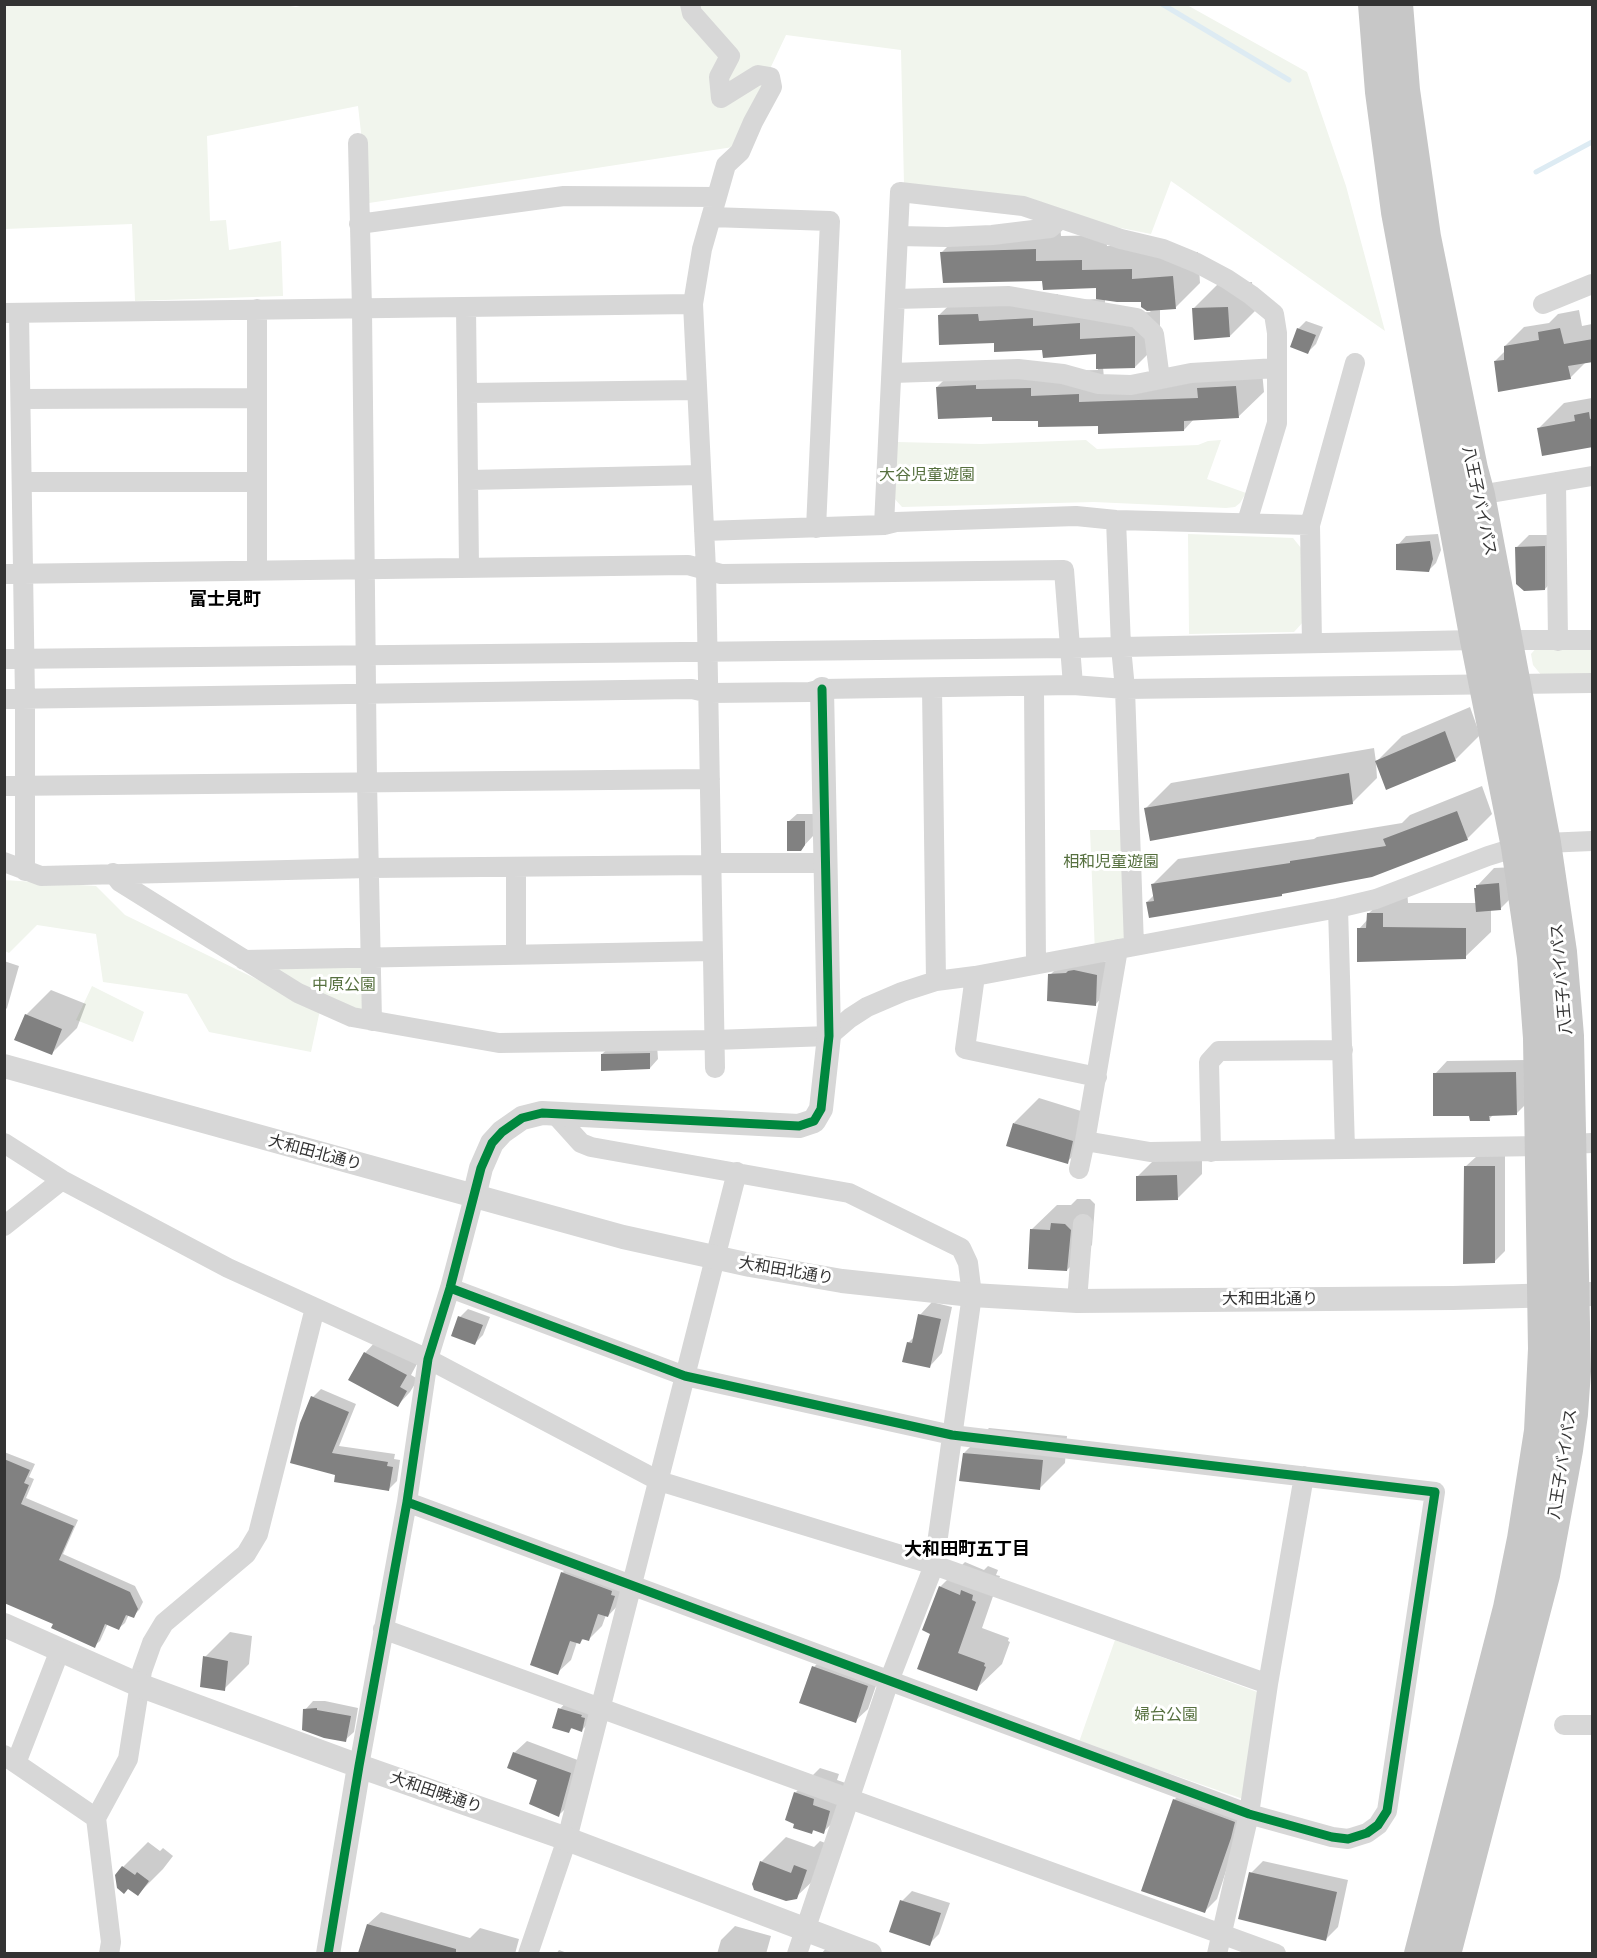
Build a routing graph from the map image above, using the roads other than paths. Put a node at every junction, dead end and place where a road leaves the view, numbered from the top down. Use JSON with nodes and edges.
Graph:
{"nodes":[{"id":1,"x":690,"y":4,"type":"edge"},
{"id":2,"x":1353,"y":4,"type":"edge"},
{"id":3,"x":1374,"y":4,"type":"edge"},
{"id":4,"x":1397,"y":4,"type":"edge"},
{"id":5,"x":1416,"y":4,"type":"edge"},
{"id":6,"x":1393,"y":91,"type":"junction"},
{"id":7,"x":358,"y":143,"type":"dead end"},
{"id":8,"x":717,"y":197,"type":"junction"},
{"id":9,"x":711,"y":217,"type":"junction"},
{"id":10,"x":1060,"y":219,"type":"junction"},
{"id":11,"x":358,"y":224,"type":"junction"},
{"id":12,"x":898,"y":236,"type":"junction"},
{"id":13,"x":1593,"y":284,"type":"edge"},
{"id":14,"x":896,"y":299,"type":"junction"},
{"id":15,"x":693,"y":304,"type":"junction"},
{"id":16,"x":1543,"y":304,"type":"dead end"},
{"id":17,"x":466,"y":307,"type":"junction"},
{"id":18,"x":257,"y":309,"type":"junction"},
{"id":19,"x":362,"y":309,"type":"junction"},
{"id":20,"x":12,"y":313,"type":"edge"},
{"id":21,"x":1355,"y":363,"type":"dead end"},
{"id":22,"x":1277,"y":368,"type":"junction"},
{"id":23,"x":892,"y":373,"type":"junction"},
{"id":24,"x":1160,"y":379,"type":"junction"},
{"id":25,"x":696,"y":390,"type":"junction"},
{"id":26,"x":468,"y":393,"type":"junction"},
{"id":27,"x":257,"y":398,"type":"junction"},
{"id":28,"x":22,"y":399,"type":"junction"},
{"id":29,"x":1444,"y":474,"type":"junction"},
{"id":30,"x":700,"y":475,"type":"junction"},
{"id":31,"x":1593,"y":476,"type":"edge"},
{"id":32,"x":469,"y":480,"type":"junction"},
{"id":33,"x":22,"y":482,"type":"junction"},
{"id":34,"x":257,"y":482,"type":"junction"},
{"id":35,"x":1556,"y":482,"type":"junction"},
{"id":36,"x":1479,"y":495,"type":"junction"},
{"id":37,"x":1116,"y":520,"type":"junction"},
{"id":38,"x":1247,"y":522,"type":"junction"},
{"id":39,"x":884,"y":525,"type":"junction"},
{"id":40,"x":1310,"y":525,"type":"junction"},
{"id":41,"x":816,"y":528,"type":"junction"},
{"id":42,"x":704,"y":531,"type":"junction"},
{"id":43,"x":469,"y":567,"type":"junction"},
{"id":44,"x":364,"y":569,"type":"junction"},
{"id":45,"x":705,"y":569,"type":"junction"},
{"id":46,"x":257,"y":570,"type":"junction"},
{"id":47,"x":14,"y":574,"type":"edge"},
{"id":48,"x":1476,"y":640,"type":"junction"},
{"id":49,"x":1593,"y":640,"type":"edge"},
{"id":50,"x":1507,"y":641,"type":"junction"},
{"id":51,"x":1558,"y":641,"type":"junction"},
{"id":52,"x":1312,"y":643,"type":"junction"},
{"id":53,"x":1121,"y":647,"type":"junction"},
{"id":54,"x":1071,"y":648,"type":"junction"},
{"id":55,"x":708,"y":651,"type":"junction"},
{"id":56,"x":366,"y":655,"type":"junction"},
{"id":57,"x":14,"y":659,"type":"edge"},
{"id":58,"x":1593,"y":682,"type":"edge"},
{"id":59,"x":1073,"y":685,"type":"junction"},
{"id":60,"x":1500,"y":685,"type":"junction"},
{"id":61,"x":1034,"y":687,"type":"junction"},
{"id":62,"x":932,"y":688,"type":"junction"},
{"id":63,"x":822,"y":689,"type":"junction"},
{"id":64,"x":1125,"y":689,"type":"junction"},
{"id":65,"x":709,"y":693,"type":"junction"},
{"id":66,"x":367,"y":694,"type":"junction"},
{"id":67,"x":25,"y":698,"type":"junction"},
{"id":68,"x":4,"y":699,"type":"edge"},
{"id":69,"x":710,"y":779,"type":"junction"},
{"id":70,"x":367,"y":781,"type":"junction"},
{"id":71,"x":4,"y":786,"type":"edge"},
{"id":72,"x":25,"y":786,"type":"junction"},
{"id":73,"x":1593,"y":841,"type":"edge"},
{"id":74,"x":1531,"y":845,"type":"junction"},
{"id":75,"x":4,"y":862,"type":"edge"},
{"id":76,"x":825,"y":863,"type":"junction"},
{"id":77,"x":710,"y":864,"type":"junction"},
{"id":78,"x":369,"y":868,"type":"junction"},
{"id":79,"x":516,"y":868,"type":"junction"},
{"id":80,"x":25,"y":871,"type":"junction"},
{"id":81,"x":113,"y":873,"type":"junction"},
{"id":82,"x":1338,"y":908,"type":"junction"},
{"id":83,"x":1126,"y":947,"type":"junction"},
{"id":84,"x":712,"y":951,"type":"junction"},
{"id":85,"x":516,"y":955,"type":"junction"},
{"id":86,"x":370,"y":957,"type":"junction"},
{"id":87,"x":244,"y":960,"type":"junction"},
{"id":88,"x":1036,"y":964,"type":"junction"},
{"id":89,"x":975,"y":976,"type":"junction"},
{"id":90,"x":936,"y":981,"type":"junction"},
{"id":91,"x":372,"y":1021,"type":"junction"},
{"id":92,"x":829,"y":1036,"type":"junction"},
{"id":93,"x":714,"y":1040,"type":"junction"},
{"id":94,"x":1343,"y":1050,"type":"junction"},
{"id":95,"x":4,"y":1066,"type":"edge"},
{"id":96,"x":715,"y":1068,"type":"dead end"},
{"id":97,"x":1096,"y":1077,"type":"junction"},
{"id":98,"x":553,"y":1112,"type":"junction"},
{"id":99,"x":1086,"y":1141,"type":"junction"},
{"id":100,"x":4,"y":1143,"type":"edge"},
{"id":101,"x":1568,"y":1144,"type":"edge"},
{"id":102,"x":1345,"y":1149,"type":"junction"},
{"id":103,"x":1211,"y":1152,"type":"junction"},
{"id":104,"x":1079,"y":1169,"type":"dead end"},
{"id":105,"x":737,"y":1172,"type":"junction"},
{"id":106,"x":62,"y":1180,"type":"junction"},
{"id":107,"x":474,"y":1197,"type":"junction"},
{"id":108,"x":1083,"y":1224,"type":"dead end"},
{"id":109,"x":4,"y":1226,"type":"edge"},
{"id":110,"x":715,"y":1257,"type":"junction"},
{"id":111,"x":450,"y":1288,"type":"junction"},
{"id":112,"x":972,"y":1295,"type":"junction"},
{"id":113,"x":1569,"y":1295,"type":"edge"},
{"id":114,"x":1077,"y":1301,"type":"junction"},
{"id":115,"x":315,"y":1308,"type":"junction"},
{"id":116,"x":428,"y":1359,"type":"junction"},
{"id":117,"x":685,"y":1376,"type":"junction"},
{"id":118,"x":1572,"y":1414,"type":"junction"},
{"id":119,"x":952,"y":1434,"type":"junction"},
{"id":120,"x":1304,"y":1476,"type":"junction"},
{"id":121,"x":658,"y":1481,"type":"junction"},
{"id":122,"x":1531,"y":1487,"type":"junction"},
{"id":123,"x":407,"y":1502,"type":"junction"},
{"id":124,"x":934,"y":1565,"type":"junction"},
{"id":125,"x":632,"y":1585,"type":"junction"},
{"id":126,"x":4,"y":1625,"type":"edge"},
{"id":127,"x":383,"y":1629,"type":"junction"},
{"id":128,"x":60,"y":1650,"type":"junction"},
{"id":129,"x":889,"y":1681,"type":"junction"},
{"id":130,"x":1268,"y":1684,"type":"junction"},
{"id":131,"x":140,"y":1685,"type":"junction"},
{"id":132,"x":601,"y":1708,"type":"junction"},
{"id":133,"x":1564,"y":1725,"type":"dead end"},
{"id":134,"x":1593,"y":1725,"type":"edge"},
{"id":135,"x":10,"y":1759,"type":"edge"},
{"id":136,"x":1483,"y":1759,"type":"junction"},
{"id":137,"x":359,"y":1766,"type":"junction"},
{"id":138,"x":849,"y":1798,"type":"junction"},
{"id":139,"x":1249,"y":1814,"type":"junction"},
{"id":140,"x":96,"y":1818,"type":"junction"},
{"id":141,"x":567,"y":1839,"type":"junction"},
{"id":142,"x":804,"y":1929,"type":"junction"},
{"id":143,"x":1222,"y":1934,"type":"junction"},
{"id":144,"x":109,"y":1953,"type":"edge"},
{"id":145,"x":328,"y":1953,"type":"edge"},
{"id":146,"x":528,"y":1953,"type":"edge"},
{"id":147,"x":797,"y":1953,"type":"edge"},
{"id":148,"x":870,"y":1953,"type":"edge"},
{"id":149,"x":1217,"y":1953,"type":"edge"},
{"id":150,"x":1276,"y":1953,"type":"edge"},
{"id":151,"x":1399,"y":1953,"type":"edge"},
{"id":152,"x":1420,"y":1953,"type":"edge"},
{"id":153,"x":1445,"y":1953,"type":"edge"},
{"id":154,"x":1466,"y":1953,"type":"edge"}],
"edges":[{"from":1,"to":8,"type":"street"},
{"from":2,"to":29,"type":"highway"},
{"from":3,"to":6,"type":"highway","name":"八王子バイパス"},
{"from":4,"to":6,"type":"highway","name":"八王子バイパス"},
{"from":5,"to":36,"type":"highway"},
{"from":6,"to":29,"type":"highway","name":"八王子バイパス"},
{"from":6,"to":36,"type":"highway","name":"八王子バイパス"},
{"from":7,"to":11,"type":"street"},
{"from":8,"to":9,"type":"street"},
{"from":8,"to":11,"type":"street"},
{"from":9,"to":15,"type":"street"},
{"from":9,"to":41,"type":"street"},
{"from":10,"to":12,"type":"street"},
{"from":10,"to":12,"type":"street"},
{"from":10,"to":22,"type":"street"},
{"from":11,"to":19,"type":"street"},
{"from":12,"to":14,"type":"street"},
{"from":13,"to":16,"type":"street"},
{"from":14,"to":23,"type":"street"},
{"from":14,"to":24,"type":"street"},
{"from":15,"to":17,"type":"street"},
{"from":15,"to":25,"type":"street"},
{"from":17,"to":19,"type":"street"},
{"from":17,"to":26,"type":"street"},
{"from":18,"to":19,"type":"street"},
{"from":18,"to":20,"type":"street"},
{"from":18,"to":27,"type":"street"},
{"from":19,"to":44,"type":"street"},
{"from":20,"to":28,"type":"street"},
{"from":21,"to":40,"type":"street"},
{"from":22,"to":24,"type":"street"},
{"from":22,"to":38,"type":"street"},
{"from":23,"to":24,"type":"street"},
{"from":23,"to":39,"type":"street"},
{"from":25,"to":26,"type":"street"},
{"from":25,"to":30,"type":"street"},
{"from":26,"to":32,"type":"street"},
{"from":27,"to":28,"type":"street"},
{"from":27,"to":34,"type":"street"},
{"from":28,"to":33,"type":"street"},
{"from":29,"to":48,"type":"highway","name":"八王子バイパス"},
{"from":30,"to":32,"type":"street"},
{"from":30,"to":42,"type":"street"},
{"from":31,"to":35,"type":"street"},
{"from":32,"to":43,"type":"street"},
{"from":33,"to":34,"type":"street"},
{"from":33,"to":47,"type":"street"},
{"from":34,"to":46,"type":"street"},
{"from":35,"to":36,"type":"street"},
{"from":35,"to":51,"type":"street"},
{"from":36,"to":50,"type":"highway","name":"八王子バイパス"},
{"from":37,"to":38,"type":"street"},
{"from":37,"to":39,"type":"street"},
{"from":37,"to":53,"type":"street"},
{"from":38,"to":40,"type":"street"},
{"from":39,"to":41,"type":"street"},
{"from":40,"to":52,"type":"street"},
{"from":41,"to":42,"type":"street"},
{"from":42,"to":45,"type":"street"},
{"from":43,"to":44,"type":"street"},
{"from":43,"to":45,"type":"street"},
{"from":44,"to":46,"type":"street"},
{"from":44,"to":56,"type":"street"},
{"from":45,"to":54,"type":"street"},
{"from":45,"to":55,"type":"street"},
{"from":46,"to":47,"type":"street"},
{"from":47,"to":57,"type":"street"},
{"from":48,"to":50,"type":"street"},
{"from":48,"to":52,"type":"street"},
{"from":48,"to":60,"type":"highway","name":"八王子バイパス"},
{"from":49,"to":51,"type":"street"},
{"from":50,"to":51,"type":"street"},
{"from":50,"to":60,"type":"highway","name":"八王子バイパス"},
{"from":52,"to":53,"type":"street"},
{"from":53,"to":54,"type":"street"},
{"from":53,"to":64,"type":"street"},
{"from":54,"to":55,"type":"street"},
{"from":54,"to":59,"type":"street"},
{"from":55,"to":56,"type":"street"},
{"from":55,"to":65,"type":"street"},
{"from":56,"to":57,"type":"street"},
{"from":56,"to":66,"type":"street"},
{"from":57,"to":67,"type":"street"},
{"from":58,"to":60,"type":"street"},
{"from":59,"to":61,"type":"street"},
{"from":59,"to":64,"type":"street"},
{"from":60,"to":64,"type":"street"},
{"from":60,"to":74,"type":"highway","name":"八王子バイパス"},
{"from":61,"to":62,"type":"street"},
{"from":61,"to":88,"type":"street"},
{"from":62,"to":63,"type":"street"},
{"from":62,"to":90,"type":"street"},
{"from":63,"to":65,"type":"street"},
{"from":63,"to":76,"type":"street"},
{"from":64,"to":83,"type":"street"},
{"from":65,"to":66,"type":"street"},
{"from":65,"to":69,"type":"street"},
{"from":66,"to":67,"type":"street"},
{"from":66,"to":70,"type":"street"},
{"from":67,"to":68,"type":"street"},
{"from":67,"to":72,"type":"street"},
{"from":69,"to":70,"type":"street"},
{"from":69,"to":77,"type":"street"},
{"from":70,"to":72,"type":"street"},
{"from":70,"to":78,"type":"street"},
{"from":71,"to":72,"type":"street"},
{"from":72,"to":80,"type":"street"},
{"from":73,"to":74,"type":"street"},
{"from":74,"to":82,"type":"street"},
{"from":74,"to":101,"type":"highway","name":"八王子バイパス"},
{"from":75,"to":80,"type":"street"},
{"from":76,"to":77,"type":"street"},
{"from":76,"to":92,"type":"street"},
{"from":77,"to":79,"type":"street"},
{"from":77,"to":84,"type":"street"},
{"from":78,"to":79,"type":"street"},
{"from":78,"to":81,"type":"street"},
{"from":78,"to":86,"type":"street"},
{"from":79,"to":85,"type":"street"},
{"from":80,"to":81,"type":"street"},
{"from":81,"to":87,"type":"street"},
{"from":82,"to":83,"type":"street"},
{"from":82,"to":94,"type":"street"},
{"from":83,"to":88,"type":"street"},
{"from":83,"to":97,"type":"street"},
{"from":84,"to":85,"type":"street"},
{"from":84,"to":93,"type":"street"},
{"from":85,"to":86,"type":"street"},
{"from":86,"to":87,"type":"street"},
{"from":86,"to":91,"type":"street"},
{"from":87,"to":91,"type":"street"},
{"from":88,"to":89,"type":"street"},
{"from":89,"to":90,"type":"street"},
{"from":89,"to":97,"type":"street"},
{"from":90,"to":92,"type":"street"},
{"from":91,"to":93,"type":"street"},
{"from":92,"to":93,"type":"street"},
{"from":92,"to":98,"type":"street"},
{"from":93,"to":96,"type":"street"},
{"from":94,"to":102,"type":"street"},
{"from":94,"to":103,"type":"street"},
{"from":95,"to":107,"type":"street","name":"大和田北通り"},
{"from":97,"to":99,"type":"street"},
{"from":98,"to":105,"type":"street"},
{"from":98,"to":107,"type":"street"},
{"from":99,"to":103,"type":"street"},
{"from":99,"to":104,"type":"street"},
{"from":100,"to":106,"type":"street"},
{"from":101,"to":102,"type":"street"},
{"from":101,"to":113,"type":"highway","name":"八王子バイパス"},
{"from":102,"to":103,"type":"street"},
{"from":105,"to":110,"type":"street"},
{"from":105,"to":112,"type":"street"},
{"from":106,"to":109,"type":"street"},
{"from":106,"to":115,"type":"street"},
{"from":107,"to":110,"type":"street","name":"大和田北通り"},
{"from":107,"to":111,"type":"street"},
{"from":108,"to":114,"type":"street"},
{"from":110,"to":112,"type":"street","name":"大和田北通り"},
{"from":110,"to":117,"type":"street"},
{"from":111,"to":116,"type":"street"},
{"from":111,"to":117,"type":"street"},
{"from":112,"to":114,"type":"street","name":"大和田北通り"},
{"from":112,"to":119,"type":"street"},
{"from":113,"to":114,"type":"street","name":"大和田北通り"},
{"from":113,"to":118,"type":"highway","name":"八王子バイパス"},
{"from":113,"to":122,"type":"highway","name":"八王子バイパス"},
{"from":115,"to":116,"type":"street"},
{"from":115,"to":131,"type":"street"},
{"from":116,"to":121,"type":"street"},
{"from":116,"to":123,"type":"street"},
{"from":117,"to":119,"type":"street"},
{"from":117,"to":121,"type":"street"},
{"from":118,"to":136,"type":"highway","name":"八王子バイパス"},
{"from":118,"to":154,"type":"highway"},
{"from":119,"to":120,"type":"street"},
{"from":119,"to":124,"type":"street"},
{"from":120,"to":130,"type":"street"},
{"from":120,"to":139,"type":"street"},
{"from":121,"to":124,"type":"street"},
{"from":121,"to":125,"type":"street"},
{"from":122,"to":136,"type":"highway","name":"八王子バイパス"},
{"from":122,"to":151,"type":"highway"},
{"from":123,"to":125,"type":"street"},
{"from":123,"to":127,"type":"street"},
{"from":124,"to":129,"type":"street"},
{"from":124,"to":130,"type":"street"},
{"from":125,"to":129,"type":"street"},
{"from":125,"to":132,"type":"street"},
{"from":126,"to":128,"type":"street","name":"大和田暁通り"},
{"from":127,"to":132,"type":"street"},
{"from":127,"to":137,"type":"street"},
{"from":128,"to":131,"type":"street","name":"大和田暁通り"},
{"from":128,"to":135,"type":"street"},
{"from":129,"to":138,"type":"street"},
{"from":129,"to":139,"type":"street"},
{"from":130,"to":139,"type":"street"},
{"from":131,"to":137,"type":"street","name":"大和田暁通り"},
{"from":131,"to":140,"type":"street"},
{"from":132,"to":138,"type":"street"},
{"from":132,"to":141,"type":"street"},
{"from":133,"to":134,"type":"street"},
{"from":135,"to":140,"type":"street"},
{"from":136,"to":152,"type":"highway","name":"八王子バイパス"},
{"from":136,"to":153,"type":"highway","name":"八王子バイパス"},
{"from":137,"to":141,"type":"street","name":"大和田暁通り"},
{"from":137,"to":145,"type":"street"},
{"from":138,"to":142,"type":"street"},
{"from":138,"to":143,"type":"street"},
{"from":139,"to":143,"type":"street"},
{"from":140,"to":144,"type":"street"},
{"from":141,"to":142,"type":"street","name":"大和田暁通り"},
{"from":141,"to":146,"type":"street"},
{"from":142,"to":147,"type":"street"},
{"from":142,"to":148,"type":"street","name":"大和田暁通り"},
{"from":143,"to":149,"type":"street"},
{"from":143,"to":150,"type":"street"}]}
